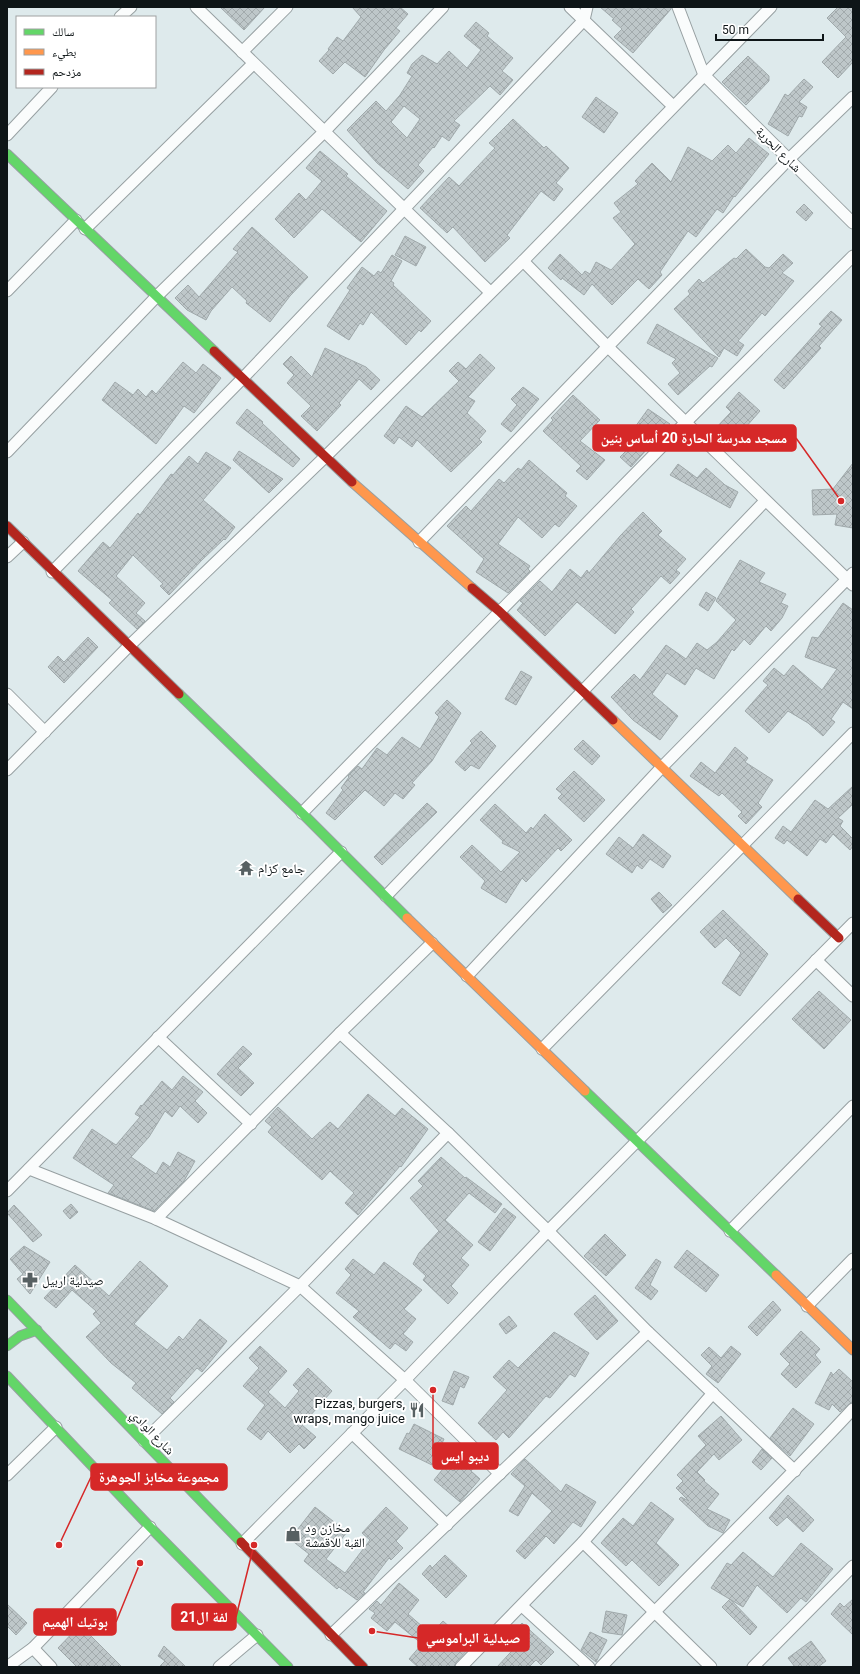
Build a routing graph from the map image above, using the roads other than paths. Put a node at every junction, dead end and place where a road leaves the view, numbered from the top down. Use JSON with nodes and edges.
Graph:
{"nodes":[{"id":1,"x":130,"y":7,"type":"edge"},
{"id":2,"x":196,"y":7,"type":"edge"},
{"id":3,"x":287,"y":7,"type":"edge"},
{"id":4,"x":443,"y":7,"type":"edge"},
{"id":5,"x":570,"y":7,"type":"edge"},
{"id":6,"x":587,"y":7,"type":"edge"},
{"id":7,"x":678,"y":7,"type":"edge"},
{"id":8,"x":771,"y":7,"type":"edge"},
{"id":9,"x":121,"y":16,"type":"edge"},
{"id":10,"x":584,"y":20,"type":"junction"},
{"id":11,"x":242,"y":52,"type":"junction"},
{"id":12,"x":253,"y":64,"type":"junction"},
{"id":13,"x":704,"y":76,"type":"junction"},
{"id":14,"x":51,"y":88,"type":"edge"},
{"id":15,"x":853,"y":97,"type":"edge"},
{"id":16,"x":673,"y":106,"type":"junction"},
{"id":17,"x":324,"y":132,"type":"junction"},
{"id":18,"x":7,"y":135,"type":"edge"},
{"id":19,"x":7,"y":154,"type":"edge"},
{"id":20,"x":789,"y":159,"type":"junction"},
{"id":21,"x":405,"y":208,"type":"junction"},
{"id":22,"x":76,"y":220,"type":"junction"},
{"id":23,"x":853,"y":223,"type":"edge"},
{"id":24,"x":85,"y":229,"type":"junction"},
{"id":25,"x":853,"y":256,"type":"edge"},
{"id":26,"x":523,"y":261,"type":"junction"},
{"id":27,"x":7,"y":291,"type":"edge"},
{"id":28,"x":490,"y":292,"type":"junction"},
{"id":29,"x":157,"y":296,"type":"junction"},
{"id":30,"x":607,"y":346,"type":"junction"},
{"id":31,"x":243,"y":378,"type":"junction"},
{"id":32,"x":686,"y":422,"type":"junction"},
{"id":33,"x":7,"y":452,"type":"edge"},
{"id":34,"x":325,"y":457,"type":"junction"},
{"id":35,"x":766,"y":501,"type":"junction"},
{"id":36,"x":7,"y":526,"type":"edge"},
{"id":37,"x":22,"y":542,"type":"junction"},
{"id":38,"x":419,"y":542,"type":"junction"},
{"id":39,"x":7,"y":557,"type":"edge"},
{"id":40,"x":52,"y":572,"type":"junction"},
{"id":41,"x":851,"y":579,"type":"edge"},
{"id":42,"x":499,"y":611,"type":"junction"},
{"id":43,"x":129,"y":646,"type":"junction"},
{"id":44,"x":583,"y":693,"type":"junction"},
{"id":45,"x":7,"y":694,"type":"edge"},
{"id":46,"x":45,"y":732,"type":"junction"},
{"id":47,"x":853,"y":733,"type":"edge"},
{"id":48,"x":661,"y":768,"type":"junction"},
{"id":49,"x":7,"y":770,"type":"edge"},
{"id":50,"x":302,"y":813,"type":"junction"},
{"id":51,"x":743,"y":846,"type":"junction"},
{"id":52,"x":341,"y":852,"type":"junction"},
{"id":53,"x":386,"y":896,"type":"junction"},
{"id":54,"x":853,"y":923,"type":"edge"},
{"id":55,"x":839,"y":938,"type":"junction"},
{"id":56,"x":432,"y":943,"type":"junction"},
{"id":57,"x":816,"y":960,"type":"junction"},
{"id":58,"x":467,"y":976,"type":"junction"},
{"id":59,"x":853,"y":996,"type":"edge"},
{"id":60,"x":340,"y":1033,"type":"junction"},
{"id":61,"x":158,"y":1037,"type":"junction"},
{"id":62,"x":542,"y":1049,"type":"junction"},
{"id":63,"x":853,"y":1106,"type":"edge"},
{"id":64,"x":250,"y":1124,"type":"junction"},
{"id":65,"x":448,"y":1133,"type":"junction"},
{"id":66,"x":638,"y":1140,"type":"junction"},
{"id":67,"x":29,"y":1169,"type":"junction"},
{"id":68,"x":7,"y":1190,"type":"edge"},
{"id":69,"x":156,"y":1219,"type":"junction"},
{"id":70,"x":548,"y":1230,"type":"junction"},
{"id":71,"x":730,"y":1231,"type":"junction"},
{"id":72,"x":853,"y":1259,"type":"edge"},
{"id":73,"x":300,"y":1286,"type":"junction"},
{"id":74,"x":7,"y":1300,"type":"edge"},
{"id":75,"x":807,"y":1306,"type":"junction"},
{"id":76,"x":37,"y":1330,"type":"junction"},
{"id":77,"x":648,"y":1332,"type":"junction"},
{"id":78,"x":7,"y":1346,"type":"edge"},
{"id":79,"x":853,"y":1350,"type":"edge"},
{"id":80,"x":7,"y":1376,"type":"edge"},
{"id":81,"x":405,"y":1380,"type":"junction"},
{"id":82,"x":713,"y":1393,"type":"junction"},
{"id":83,"x":853,"y":1409,"type":"edge"},
{"id":84,"x":56,"y":1426,"type":"junction"},
{"id":85,"x":352,"y":1433,"type":"junction"},
{"id":86,"x":144,"y":1441,"type":"junction"},
{"id":87,"x":795,"y":1471,"type":"junction"},
{"id":88,"x":500,"y":1474,"type":"junction"},
{"id":89,"x":7,"y":1476,"type":"edge"},
{"id":90,"x":447,"y":1525,"type":"junction"},
{"id":91,"x":150,"y":1527,"type":"junction"},
{"id":92,"x":583,"y":1542,"type":"junction"},
{"id":93,"x":242,"y":1544,"type":"junction"},
{"id":94,"x":853,"y":1566,"type":"edge"},
{"id":95,"x":522,"y":1606,"type":"junction"},
{"id":96,"x":654,"y":1611,"type":"junction"},
{"id":97,"x":257,"y":1635,"type":"junction"},
{"id":98,"x":331,"y":1635,"type":"junction"},
{"id":99,"x":33,"y":1648,"type":"junction"},
{"id":100,"x":7,"y":1667,"type":"edge"},
{"id":101,"x":51,"y":1667,"type":"edge"},
{"id":102,"x":219,"y":1667,"type":"edge"},
{"id":103,"x":288,"y":1667,"type":"edge"},
{"id":104,"x":363,"y":1667,"type":"edge"},
{"id":105,"x":461,"y":1667,"type":"edge"},
{"id":106,"x":589,"y":1667,"type":"edge"},
{"id":107,"x":601,"y":1667,"type":"edge"},
{"id":108,"x":711,"y":1667,"type":"edge"},
{"id":109,"x":753,"y":1667,"type":"edge"}],
"edges":[{"from":1,"to":9,"type":"street"},
{"from":2,"to":11,"type":"street"},
{"from":3,"to":11,"type":"street"},
{"from":4,"to":17,"type":"street"},
{"from":5,"to":10,"type":"street"},
{"from":6,"to":10,"type":"street"},
{"from":7,"to":13,"type":"street"},
{"from":8,"to":13,"type":"street"},
{"from":10,"to":16,"type":"street"},
{"from":10,"to":21,"type":"street"},
{"from":11,"to":12,"type":"street"},
{"from":12,"to":17,"type":"street"},
{"from":12,"to":24,"type":"street"},
{"from":13,"to":16,"type":"street"},
{"from":13,"to":20,"type":"street","name":"شارع الحرية"},
{"from":14,"to":18,"type":"street"},
{"from":15,"to":20,"type":"street"},
{"from":16,"to":26,"type":"street"},
{"from":17,"to":21,"type":"street"},
{"from":17,"to":29,"type":"street"},
{"from":19,"to":22,"type":"street"},
{"from":20,"to":23,"type":"street","name":"شارع الحرية"},
{"from":20,"to":30,"type":"street"},
{"from":21,"to":28,"type":"street"},
{"from":21,"to":31,"type":"street"},
{"from":22,"to":24,"type":"street"},
{"from":22,"to":27,"type":"street"},
{"from":24,"to":29,"type":"street"},
{"from":25,"to":32,"type":"street"},
{"from":26,"to":28,"type":"street"},
{"from":26,"to":30,"type":"street"},
{"from":28,"to":34,"type":"street"},
{"from":29,"to":31,"type":"street"},
{"from":29,"to":33,"type":"street"},
{"from":30,"to":32,"type":"street"},
{"from":30,"to":38,"type":"street"},
{"from":31,"to":34,"type":"street"},
{"from":31,"to":40,"type":"street"},
{"from":32,"to":35,"type":"street"},
{"from":32,"to":42,"type":"street"},
{"from":34,"to":38,"type":"street"},
{"from":34,"to":43,"type":"street"},
{"from":35,"to":41,"type":"street"},
{"from":35,"to":44,"type":"street"},
{"from":36,"to":37,"type":"street"},
{"from":37,"to":39,"type":"street"},
{"from":37,"to":40,"type":"street"},
{"from":38,"to":42,"type":"street"},
{"from":40,"to":43,"type":"street"},
{"from":41,"to":48,"type":"street"},
{"from":42,"to":44,"type":"street"},
{"from":42,"to":50,"type":"street"},
{"from":43,"to":46,"type":"street"},
{"from":43,"to":50,"type":"street"},
{"from":44,"to":48,"type":"street"},
{"from":44,"to":53,"type":"street"},
{"from":45,"to":46,"type":"street"},
{"from":46,"to":49,"type":"street"},
{"from":47,"to":51,"type":"street"},
{"from":48,"to":51,"type":"street"},
{"from":48,"to":58,"type":"street"},
{"from":50,"to":52,"type":"street"},
{"from":51,"to":55,"type":"street"},
{"from":51,"to":62,"type":"street"},
{"from":52,"to":53,"type":"street"},
{"from":52,"to":61,"type":"street"},
{"from":53,"to":56,"type":"street"},
{"from":54,"to":55,"type":"street"},
{"from":55,"to":57,"type":"street"},
{"from":56,"to":58,"type":"street"},
{"from":56,"to":60,"type":"street"},
{"from":57,"to":59,"type":"street"},
{"from":57,"to":66,"type":"street"},
{"from":58,"to":62,"type":"street"},
{"from":60,"to":64,"type":"street"},
{"from":60,"to":65,"type":"street"},
{"from":61,"to":64,"type":"street"},
{"from":61,"to":67,"type":"street"},
{"from":62,"to":66,"type":"street"},
{"from":63,"to":71,"type":"street"},
{"from":64,"to":69,"type":"street"},
{"from":65,"to":70,"type":"street"},
{"from":65,"to":73,"type":"street"},
{"from":66,"to":70,"type":"street"},
{"from":66,"to":71,"type":"street"},
{"from":67,"to":68,"type":"street"},
{"from":67,"to":69,"type":"street"},
{"from":69,"to":73,"type":"street"},
{"from":70,"to":77,"type":"street"},
{"from":70,"to":81,"type":"street"},
{"from":71,"to":75,"type":"street"},
{"from":72,"to":75,"type":"street"},
{"from":73,"to":81,"type":"street"},
{"from":73,"to":86,"type":"street"},
{"from":74,"to":76,"type":"street","name":"شارع الوادي"},
{"from":75,"to":79,"type":"street"},
{"from":76,"to":78,"type":"street"},
{"from":76,"to":86,"type":"street","name":"شارع الوادي"},
{"from":77,"to":82,"type":"street"},
{"from":77,"to":88,"type":"street"},
{"from":80,"to":84,"type":"street"},
{"from":81,"to":85,"type":"street"},
{"from":81,"to":88,"type":"street"},
{"from":82,"to":87,"type":"street"},
{"from":82,"to":92,"type":"street"},
{"from":83,"to":87,"type":"street"},
{"from":84,"to":89,"type":"street"},
{"from":84,"to":91,"type":"street"},
{"from":85,"to":90,"type":"street"},
{"from":85,"to":93,"type":"street"},
{"from":86,"to":93,"type":"street","name":"شارع الوادي"},
{"from":87,"to":96,"type":"street"},
{"from":88,"to":90,"type":"street"},
{"from":90,"to":98,"type":"street"},
{"from":91,"to":97,"type":"street"},
{"from":91,"to":99,"type":"street"},
{"from":92,"to":95,"type":"street"},
{"from":92,"to":96,"type":"street"},
{"from":93,"to":98,"type":"street","name":"شارع الوادي"},
{"from":94,"to":109,"type":"street"},
{"from":95,"to":105,"type":"street"},
{"from":95,"to":106,"type":"street"},
{"from":96,"to":107,"type":"street"},
{"from":96,"to":108,"type":"street"},
{"from":97,"to":102,"type":"street"},
{"from":97,"to":103,"type":"street"},
{"from":98,"to":104,"type":"street","name":"شارع الوادي"},
{"from":99,"to":100,"type":"street"},
{"from":99,"to":101,"type":"street"}]}
